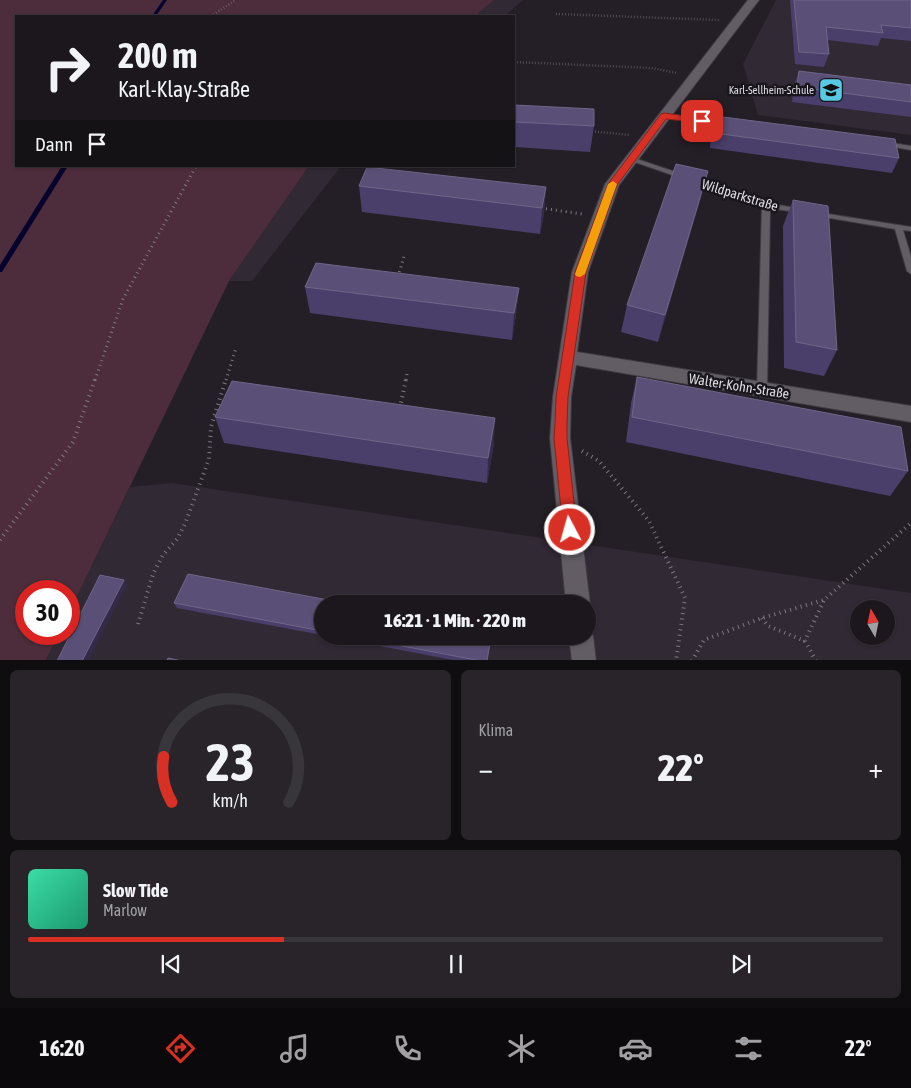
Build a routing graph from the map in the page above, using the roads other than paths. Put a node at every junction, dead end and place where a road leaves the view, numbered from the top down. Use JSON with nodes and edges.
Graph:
{"nodes":[{"id":1,"x":754,"y":0,"type":"edge"},
{"id":2,"x":664,"y":116,"type":"junction"},
{"id":3,"x":733,"y":125,"type":"edge"},
{"id":4,"x":881,"y":144,"type":"edge"},
{"id":5,"x":911,"y":148,"type":"edge"},
{"id":6,"x":631,"y":159,"type":"junction"},
{"id":7,"x":766,"y":205,"type":"junction"},
{"id":8,"x":898,"y":227,"type":"junction"},
{"id":9,"x":911,"y":230,"type":"edge"},
{"id":10,"x":911,"y":271,"type":"edge"},
{"id":11,"x":567,"y":357,"type":"junction"},
{"id":12,"x":762,"y":390,"type":"junction"},
{"id":13,"x":911,"y":414,"type":"edge"},
{"id":14,"x":577,"y":595,"type":"edge"},
{"id":15,"x":582,"y":645,"type":"edge"},
{"id":16,"x":584,"y":660,"type":"edge"}],
"edges":[{"from":1,"to":2,"type":"street"},
{"from":2,"to":3,"type":"lane"},
{"from":2,"to":6,"type":"street"},
{"from":4,"to":5,"type":"lane"},
{"from":6,"to":7,"type":"lane","name":"Wildparkstraße"},
{"from":6,"to":11,"type":"street"},
{"from":7,"to":8,"type":"lane","name":"Wildparkstraße"},
{"from":7,"to":12,"type":"lane"},
{"from":8,"to":9,"type":"lane","name":"Wildparkstraße"},
{"from":8,"to":10,"type":"lane"},
{"from":11,"to":12,"type":"street","name":"Walter-Kohn-Straße"},
{"from":11,"to":14,"type":"street"},
{"from":12,"to":13,"type":"street","name":"Walter-Kohn-Straße"},
{"from":15,"to":16,"type":"street"}]}
